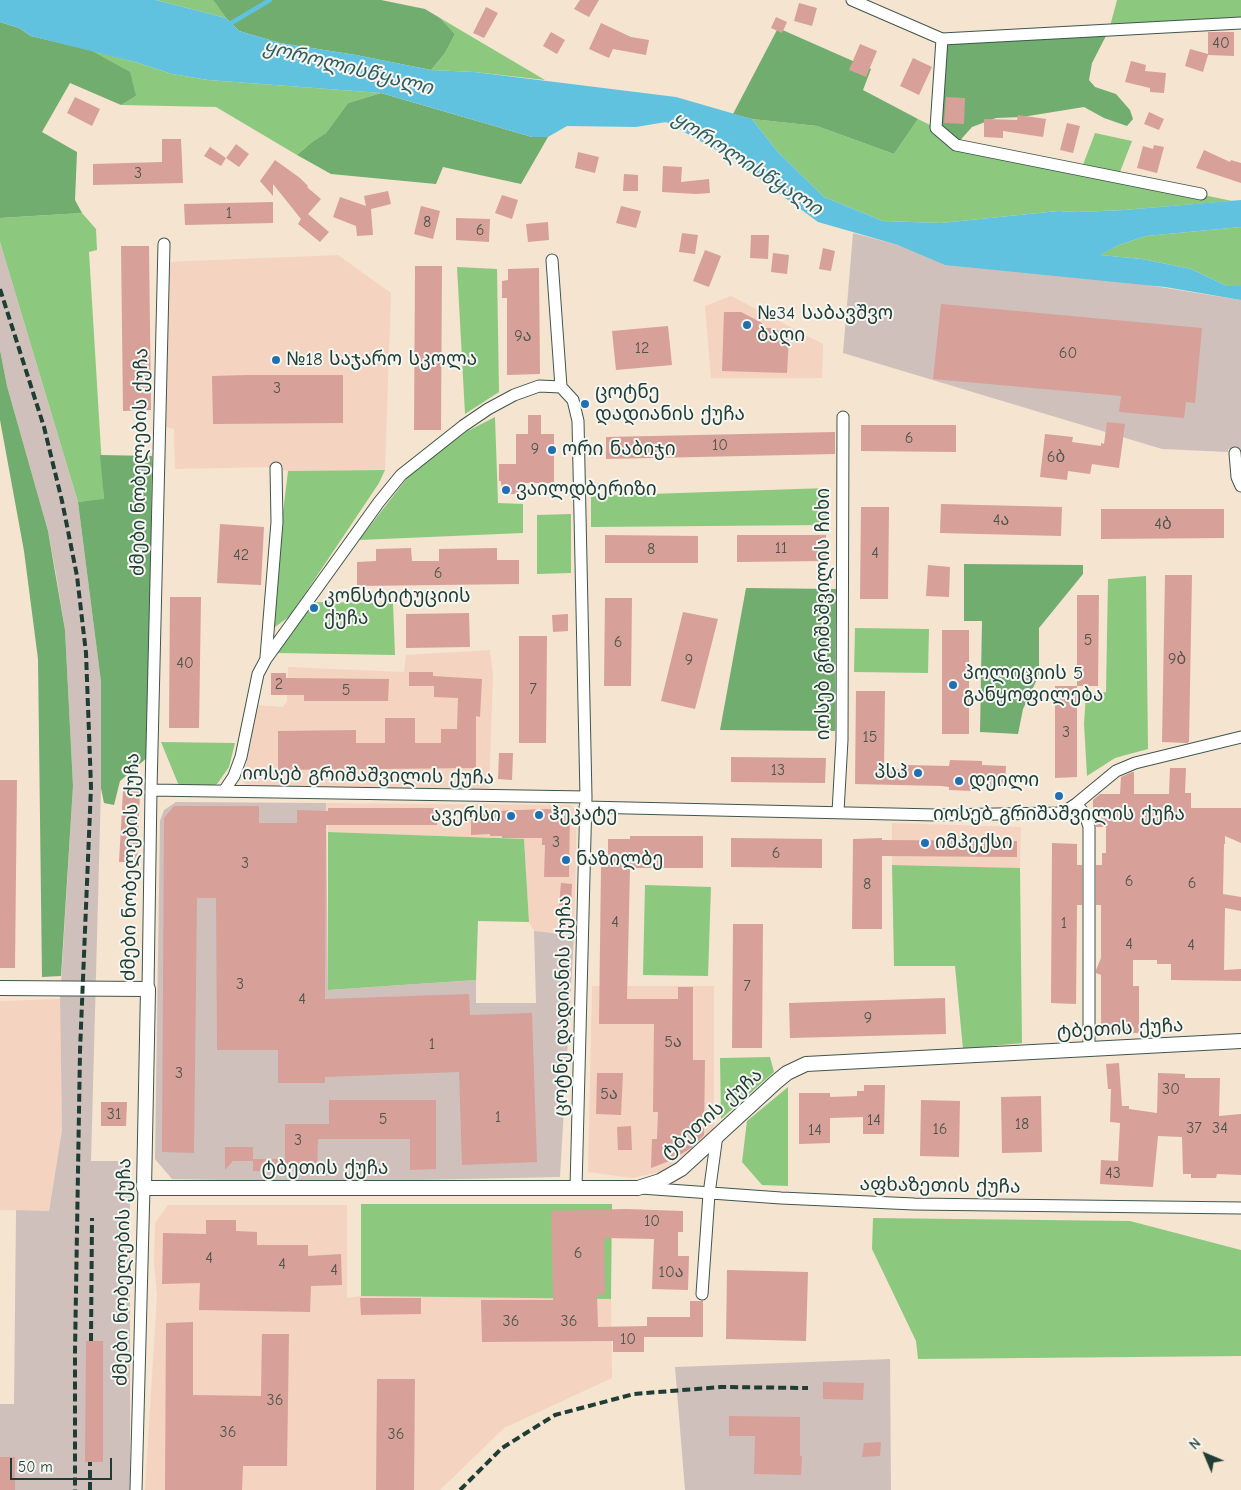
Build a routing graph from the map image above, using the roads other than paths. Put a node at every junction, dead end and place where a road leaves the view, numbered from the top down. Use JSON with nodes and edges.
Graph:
{"nodes":[{"id":1,"x":852,"y":0,"type":"edge"},
{"id":2,"x":1241,"y":23,"type":"edge"},
{"id":3,"x":942,"y":39,"type":"junction"},
{"id":4,"x":1201,"y":194,"type":"dead end"},
{"id":5,"x":164,"y":244,"type":"dead end"},
{"id":6,"x":552,"y":260,"type":"dead end"},
{"id":7,"x":562,"y":387,"type":"junction"},
{"id":8,"x":842,"y":416,"type":"dead end"},
{"id":9,"x":1235,"y":453,"type":"dead end"},
{"id":10,"x":276,"y":468,"type":"dead end"},
{"id":11,"x":1241,"y":486,"type":"edge"},
{"id":12,"x":266,"y":659,"type":"junction"},
{"id":13,"x":1241,"y":737,"type":"edge"},
{"id":14,"x":151,"y":790,"type":"junction"},
{"id":15,"x":224,"y":791,"type":"junction"},
{"id":16,"x":585,"y":802,"type":"junction"},
{"id":17,"x":1076,"y":804,"type":"junction"},
{"id":18,"x":838,"y":812,"type":"junction"},
{"id":19,"x":0,"y":988,"type":"edge"},
{"id":20,"x":148,"y":989,"type":"junction"},
{"id":21,"x":1241,"y":1041,"type":"edge"},
{"id":22,"x":1089,"y":1049,"type":"junction"},
{"id":23,"x":717,"y":1135,"type":"junction"},
{"id":24,"x":144,"y":1188,"type":"junction"},
{"id":25,"x":576,"y":1188,"type":"junction"},
{"id":26,"x":638,"y":1188,"type":"junction"},
{"id":27,"x":709,"y":1194,"type":"junction"},
{"id":28,"x":1241,"y":1208,"type":"edge"},
{"id":29,"x":702,"y":1294,"type":"dead end"},
{"id":30,"x":136,"y":1490,"type":"edge"}],
"edges":[{"from":1,"to":3,"type":"street"},
{"from":2,"to":3,"type":"street"},
{"from":3,"to":4,"type":"street"},
{"from":5,"to":14,"type":"street","name":"ძმები ნობელების ქუჩა"},
{"from":6,"to":7,"type":"street","name":"ცოტნე დადიანის ქუჩა"},
{"from":7,"to":12,"type":"street"},
{"from":7,"to":16,"type":"street","name":"ცოტნე დადიანის ქუჩა"},
{"from":8,"to":18,"type":"street","name":"იოსებ გრიშაშვილის ჩიხი"},
{"from":9,"to":11,"type":"street"},
{"from":10,"to":12,"type":"street"},
{"from":12,"to":15,"type":"street"},
{"from":13,"to":17,"type":"street","name":"იოსებ გრიშაშვილის ქუჩა"},
{"from":14,"to":15,"type":"street","name":"იოსებ გრიშაშვილის ქუჩა"},
{"from":14,"to":20,"type":"street","name":"ძმები ნობელების ქუჩა"},
{"from":15,"to":16,"type":"street","name":"იოსებ გრიშაშვილის ქუჩა"},
{"from":16,"to":18,"type":"street","name":"იოსებ გრიშაშვილის ქუჩა"},
{"from":16,"to":25,"type":"street","name":"ცოტნე დადიანის ქუჩა"},
{"from":17,"to":18,"type":"street","name":"იოსებ გრიშაშვილის ქუჩა"},
{"from":17,"to":22,"type":"street"},
{"from":19,"to":20,"type":"street"},
{"from":20,"to":24,"type":"street","name":"ძმები ნობელების ქუჩა"},
{"from":21,"to":22,"type":"street","name":"ტბეთის ქუჩა"},
{"from":22,"to":23,"type":"street","name":"ტბეთის ქუჩა"},
{"from":23,"to":26,"type":"street","name":"ტბეთის ქუჩა"},
{"from":23,"to":27,"type":"street"},
{"from":24,"to":25,"type":"street","name":"ტბეთის ქუჩა"},
{"from":24,"to":30,"type":"street","name":"ძმები ნობელების ქუჩა"},
{"from":25,"to":26,"type":"street","name":"ტბეთის ქუჩა"},
{"from":26,"to":27,"type":"street","name":"აფხაზეთის ქუჩა"},
{"from":27,"to":28,"type":"street","name":"აფხაზეთის ქუჩა"},
{"from":27,"to":29,"type":"street"}]}
